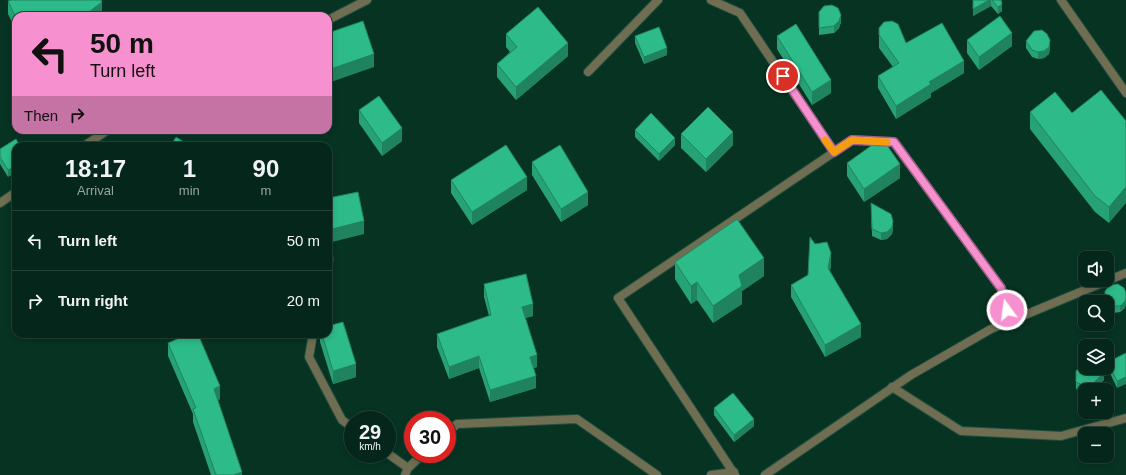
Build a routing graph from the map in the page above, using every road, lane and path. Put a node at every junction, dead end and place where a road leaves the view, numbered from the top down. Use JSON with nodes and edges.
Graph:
{"nodes":[{"id":1,"x":367,"y":0,"type":"edge"},
{"id":2,"x":658,"y":0,"type":"edge"},
{"id":3,"x":711,"y":0,"type":"edge"},
{"id":4,"x":1061,"y":0,"type":"edge"},
{"id":5,"x":332,"y":18,"type":"edge"},
{"id":6,"x":588,"y":72,"type":"dead end"},
{"id":7,"x":1126,"y":94,"type":"edge"},
{"id":8,"x":102,"y":134,"type":"edge"},
{"id":9,"x":90,"y":142,"type":"edge"},
{"id":10,"x":834,"y":152,"type":"junction"},
{"id":11,"x":12,"y":195,"type":"edge"},
{"id":12,"x":0,"y":203,"type":"edge"},
{"id":13,"x":1126,"y":273,"type":"edge"},
{"id":14,"x":1010,"y":322,"type":"junction"},
{"id":15,"x":312,"y":338,"type":"edge"},
{"id":16,"x":892,"y":388,"type":"junction"},
{"id":17,"x":1126,"y":418,"type":"edge"},
{"id":18,"x":344,"y":421,"type":"edge"},
{"id":19,"x":456,"y":425,"type":"edge"},
{"id":20,"x":396,"y":462,"type":"edge"},
{"id":21,"x":414,"y":463,"type":"edge"},
{"id":22,"x":406,"y":471,"type":"edge"},
{"id":23,"x":734,"y":474,"type":"edge"},
{"id":24,"x":657,"y":475,"type":"edge"},
{"id":25,"x":711,"y":475,"type":"edge"},
{"id":26,"x":765,"y":475,"type":"edge"}],
"edges":[{"from":1,"to":5,"type":"street"},
{"from":2,"to":6,"type":"street"},
{"from":3,"to":10,"type":"street"},
{"from":4,"to":7,"type":"street"},
{"from":8,"to":9,"type":"street"},
{"from":10,"to":14,"type":"street"},
{"from":10,"to":23,"type":"street"},
{"from":11,"to":12,"type":"street"},
{"from":13,"to":14,"type":"street"},
{"from":14,"to":16,"type":"street"},
{"from":15,"to":18,"type":"street"},
{"from":16,"to":17,"type":"street"},
{"from":16,"to":26,"type":"street"},
{"from":19,"to":24,"type":"street"},
{"from":20,"to":22,"type":"street"},
{"from":21,"to":22,"type":"street"},
{"from":23,"to":25,"type":"street"}]}
